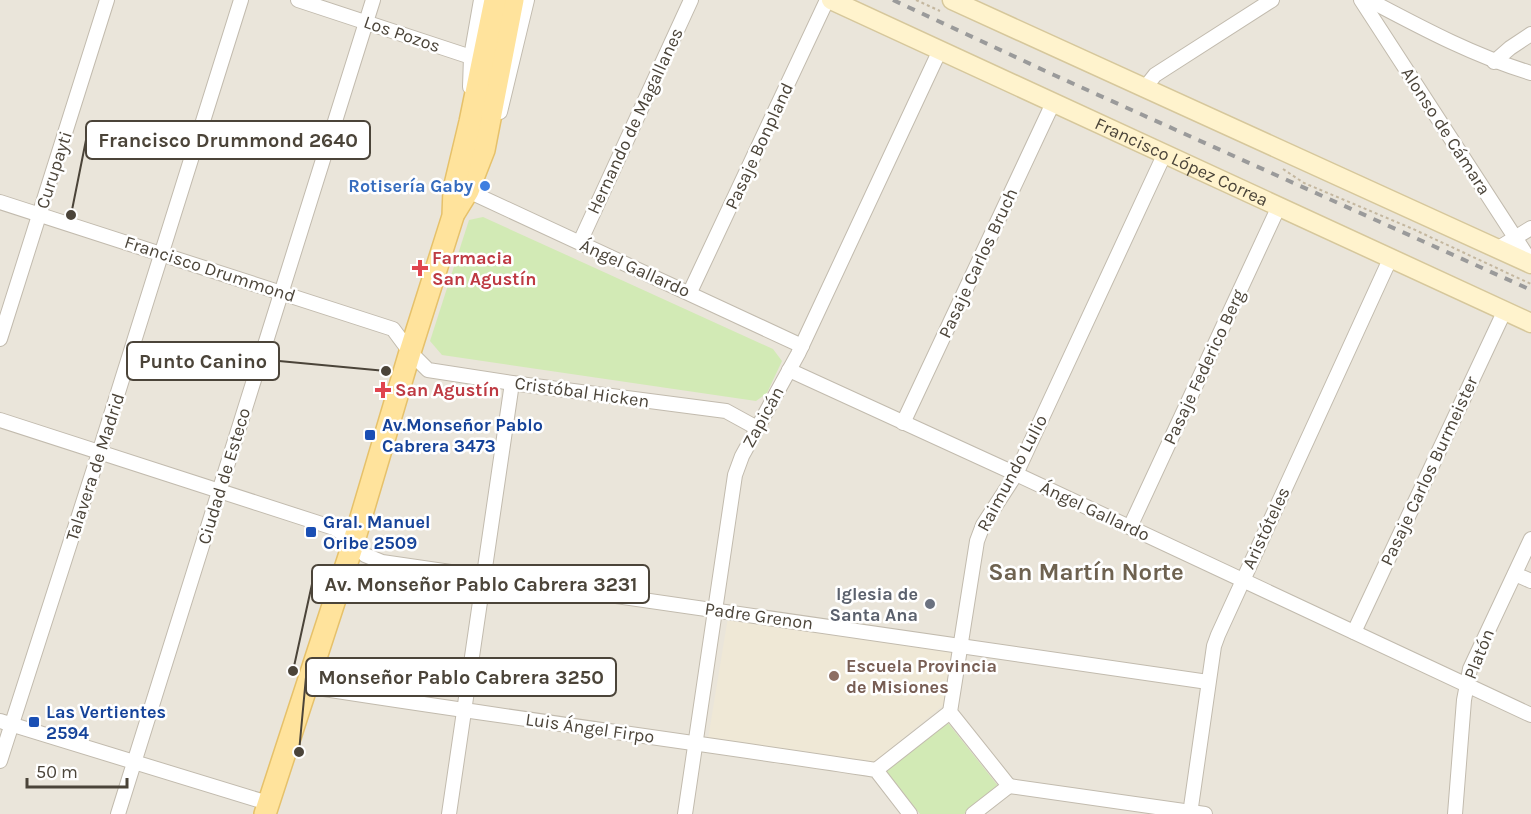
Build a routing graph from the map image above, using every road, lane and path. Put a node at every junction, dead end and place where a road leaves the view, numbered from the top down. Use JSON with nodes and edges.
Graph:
{"nodes":[{"id":1,"x":107,"y":0,"type":"edge"},
{"id":2,"x":241,"y":0,"type":"edge"},
{"id":3,"x":298,"y":0,"type":"edge"},
{"id":4,"x":373,"y":0,"type":"edge"},
{"id":5,"x":481,"y":0,"type":"edge"},
{"id":6,"x":495,"y":0,"type":"edge"},
{"id":7,"x":513,"y":0,"type":"edge"},
{"id":8,"x":527,"y":0,"type":"edge"},
{"id":9,"x":690,"y":0,"type":"edge"},
{"id":10,"x":829,"y":0,"type":"edge"},
{"id":11,"x":1272,"y":0,"type":"edge"},
{"id":12,"x":1361,"y":0,"type":"edge"},
{"id":13,"x":1369,"y":0,"type":"edge"},
{"id":14,"x":958,"y":1,"type":"edge"},
{"id":15,"x":366,"y":22,"type":"junction"},
{"id":16,"x":1531,"y":34,"type":"edge"},
{"id":17,"x":940,"y":50,"type":"junction"},
{"id":18,"x":471,"y":57,"type":"junction"},
{"id":19,"x":1494,"y":62,"type":"junction"},
{"id":20,"x":1531,"y":73,"type":"edge"},
{"id":21,"x":1144,"y":89,"type":"junction"},
{"id":22,"x":1053,"y":103,"type":"junction"},
{"id":23,"x":470,"y":122,"type":"junction"},
{"id":24,"x":484,"y":150,"type":"junction"},
{"id":25,"x":1165,"y":153,"type":"junction"},
{"id":26,"x":468,"y":191,"type":"junction"},
{"id":27,"x":0,"y":202,"type":"edge"},
{"id":28,"x":1279,"y":207,"type":"junction"},
{"id":29,"x":39,"y":214,"type":"junction"},
{"id":30,"x":453,"y":216,"type":"junction"},
{"id":31,"x":1531,"y":228,"type":"edge"},
{"id":32,"x":1516,"y":237,"type":"junction"},
{"id":33,"x":579,"y":242,"type":"junction"},
{"id":34,"x":1497,"y":249,"type":"junction"},
{"id":35,"x":162,"y":253,"type":"junction"},
{"id":36,"x":1391,"y":257,"type":"junction"},
{"id":37,"x":1531,"y":263,"type":"edge"},
{"id":38,"x":281,"y":292,"type":"junction"},
{"id":39,"x":690,"y":292,"type":"junction"},
{"id":40,"x":1505,"y":310,"type":"junction"},
{"id":41,"x":1531,"y":322,"type":"edge"},
{"id":42,"x":0,"y":339,"type":"edge"},
{"id":43,"x":802,"y":346,"type":"junction"},
{"id":44,"x":410,"y":352,"type":"junction"},
{"id":45,"x":789,"y":370,"type":"junction"},
{"id":46,"x":512,"y":383,"type":"junction"},
{"id":47,"x":0,"y":420,"type":"edge"},
{"id":48,"x":903,"y":423,"type":"junction"},
{"id":49,"x":757,"y":428,"type":"junction"},
{"id":50,"x":99,"y":453,"type":"junction"},
{"id":51,"x":1016,"y":474,"type":"junction"},
{"id":52,"x":220,"y":492,"type":"junction"},
{"id":53,"x":1130,"y":527,"type":"junction"},
{"id":54,"x":1531,"y":539,"type":"edge"},
{"id":55,"x":354,"y":541,"type":"junction"},
{"id":56,"x":1515,"y":574,"type":"junction"},
{"id":57,"x":483,"y":577,"type":"junction"},
{"id":58,"x":1242,"y":580,"type":"junction"},
{"id":59,"x":1531,"y":581,"type":"edge"},
{"id":60,"x":714,"y":610,"type":"junction"},
{"id":61,"x":1353,"y":632,"type":"junction"},
{"id":62,"x":959,"y":645,"type":"junction"},
{"id":63,"x":1208,"y":682,"type":"junction"},
{"id":64,"x":1466,"y":685,"type":"junction"},
{"id":65,"x":305,"y":686,"type":"junction"},
{"id":66,"x":463,"y":711,"type":"junction"},
{"id":67,"x":950,"y":712,"type":"junction"},
{"id":68,"x":1531,"y":715,"type":"edge"},
{"id":69,"x":6,"y":723,"type":"edge"},
{"id":70,"x":694,"y":742,"type":"junction"},
{"id":71,"x":0,"y":761,"type":"edge"},
{"id":72,"x":134,"y":763,"type":"junction"},
{"id":73,"x":876,"y":770,"type":"junction"},
{"id":74,"x":1009,"y":786,"type":"junction"},
{"id":75,"x":266,"y":811,"type":"edge"},
{"id":76,"x":1190,"y":813,"type":"edge"},
{"id":77,"x":118,"y":814,"type":"edge"},
{"id":78,"x":449,"y":814,"type":"edge"},
{"id":79,"x":685,"y":814,"type":"edge"},
{"id":80,"x":910,"y":814,"type":"edge"},
{"id":81,"x":972,"y":814,"type":"edge"},
{"id":82,"x":1205,"y":814,"type":"edge"},
{"id":83,"x":1455,"y":814,"type":"edge"}],
"edges":[{"from":1,"to":29,"type":"street","name":"Curupayti"},
{"from":2,"to":35,"type":"street","name":"Talavera de Madrid"},
{"from":3,"to":15,"type":"street","name":"Los Pozos"},
{"from":4,"to":15,"type":"street","name":"Ciudad de Esteco"},
{"from":5,"to":18,"type":"street"},
{"from":6,"to":23,"type":"main road"},
{"from":7,"to":24,"type":"main road"},
{"from":8,"to":24,"type":"street"},
{"from":9,"to":33,"type":"street","name":"Hernando de Magallanes"},
{"from":10,"to":17,"type":"main road","name":"Francisco López Correa"},
{"from":10,"to":39,"type":"street","name":"Pasaje Bonpland"},
{"from":11,"to":21,"type":"street"},
{"from":12,"to":32,"type":"street","name":"Alonso de Cámara"},
{"from":13,"to":19,"type":"street"},
{"from":14,"to":21,"type":"main road"},
{"from":15,"to":18,"type":"street","name":"Los Pozos"},
{"from":15,"to":38,"type":"street","name":"Ciudad de Esteco"},
{"from":16,"to":19,"type":"street"},
{"from":17,"to":22,"type":"main road","name":"Francisco López Correa"},
{"from":17,"to":43,"type":"street","name":"Zapicán"},
{"from":18,"to":23,"type":"street"},
{"from":19,"to":20,"type":"street"},
{"from":21,"to":34,"type":"main road"},
{"from":22,"to":25,"type":"main road","name":"Francisco López Correa"},
{"from":22,"to":48,"type":"street","name":"Pasaje Carlos Bruch"},
{"from":23,"to":30,"type":"main road"},
{"from":24,"to":26,"type":"main road"},
{"from":25,"to":28,"type":"main road","name":"Francisco López Correa"},
{"from":25,"to":51,"type":"street","name":"Raimundo Lulio"},
{"from":26,"to":30,"type":"main road"},
{"from":26,"to":33,"type":"street","name":"Ángel Gallardo"},
{"from":27,"to":29,"type":"street","name":"Francisco Drummond"},
{"from":28,"to":36,"type":"main road","name":"Francisco López Correa"},
{"from":28,"to":53,"type":"street","name":"Pasaje Federico Berg"},
{"from":29,"to":35,"type":"street","name":"Francisco Drummond"},
{"from":29,"to":42,"type":"street","name":"Curupayti"},
{"from":30,"to":44,"type":"main road"},
{"from":31,"to":32,"type":"street"},
{"from":32,"to":34,"type":"street"},
{"from":32,"to":37,"type":"street","name":"Alonso de Cámara"},
{"from":33,"to":39,"type":"street","name":"Ángel Gallardo"},
{"from":34,"to":37,"type":"main road"},
{"from":35,"to":38,"type":"street","name":"Francisco Drummond"},
{"from":35,"to":50,"type":"street","name":"Talavera de Madrid"},
{"from":36,"to":40,"type":"main road","name":"Francisco López Correa"},
{"from":36,"to":58,"type":"street","name":"Aristóteles"},
{"from":38,"to":44,"type":"street","name":"Francisco Drummond"},
{"from":38,"to":52,"type":"street","name":"Ciudad de Esteco"},
{"from":39,"to":43,"type":"street","name":"Ángel Gallardo"},
{"from":40,"to":41,"type":"main road","name":"Francisco López Correa"},
{"from":40,"to":61,"type":"street","name":"Pasaje Carlos Burmeister"},
{"from":43,"to":45,"type":"street","name":"Zapicán"},
{"from":44,"to":46,"type":"street","name":"Cristóbal Hicken"},
{"from":44,"to":55,"type":"main road"},
{"from":45,"to":48,"type":"street","name":"Ángel Gallardo"},
{"from":45,"to":49,"type":"street","name":"Zapicán"},
{"from":46,"to":49,"type":"street","name":"Cristóbal Hicken"},
{"from":46,"to":57,"type":"street"},
{"from":47,"to":50,"type":"street","name":"Padre Grenon"},
{"from":48,"to":51,"type":"street","name":"Ángel Gallardo"},
{"from":49,"to":60,"type":"street","name":"Zapicán"},
{"from":50,"to":52,"type":"street","name":"Padre Grenon"},
{"from":50,"to":69,"type":"street","name":"Talavera de Madrid"},
{"from":51,"to":53,"type":"street","name":"Ángel Gallardo"},
{"from":51,"to":62,"type":"street","name":"Raimundo Lulio"},
{"from":52,"to":55,"type":"street","name":"Padre Grenon"},
{"from":52,"to":72,"type":"street","name":"Ciudad de Esteco"},
{"from":53,"to":58,"type":"street","name":"Ángel Gallardo"},
{"from":54,"to":56,"type":"street","name":"Platón"},
{"from":55,"to":57,"type":"street","name":"Padre Grenon"},
{"from":55,"to":65,"type":"main road"},
{"from":56,"to":59,"type":"street"},
{"from":56,"to":64,"type":"street","name":"Platón"},
{"from":57,"to":60,"type":"street","name":"Padre Grenon"},
{"from":57,"to":66,"type":"street"},
{"from":58,"to":61,"type":"street","name":"Ángel Gallardo"},
{"from":58,"to":63,"type":"street","name":"Aristóteles"},
{"from":60,"to":62,"type":"street","name":"Padre Grenon"},
{"from":60,"to":70,"type":"street","name":"Zapicán"},
{"from":61,"to":64,"type":"street","name":"Ángel Gallardo"},
{"from":62,"to":63,"type":"street","name":"Padre Grenon"},
{"from":62,"to":67,"type":"street","name":"Raimundo Lulio"},
{"from":63,"to":76,"type":"street","name":"Aristóteles"},
{"from":64,"to":68,"type":"street","name":"Ángel Gallardo"},
{"from":64,"to":83,"type":"street","name":"Platón"},
{"from":65,"to":66,"type":"street","name":"Luis Ángel Firpo"},
{"from":65,"to":75,"type":"main road"},
{"from":66,"to":70,"type":"street","name":"Luis Ángel Firpo"},
{"from":66,"to":78,"type":"street"},
{"from":67,"to":73,"type":"street"},
{"from":67,"to":74,"type":"street"},
{"from":69,"to":71,"type":"street","name":"Talavera de Madrid"},
{"from":69,"to":72,"type":"street"},
{"from":70,"to":73,"type":"street","name":"Luis Ángel Firpo"},
{"from":70,"to":79,"type":"street","name":"Zapicán"},
{"from":72,"to":75,"type":"street"},
{"from":72,"to":77,"type":"street","name":"Ciudad de Esteco"},
{"from":73,"to":80,"type":"street"},
{"from":74,"to":76,"type":"street"},
{"from":74,"to":81,"type":"street"},
{"from":76,"to":82,"type":"street"}]}
